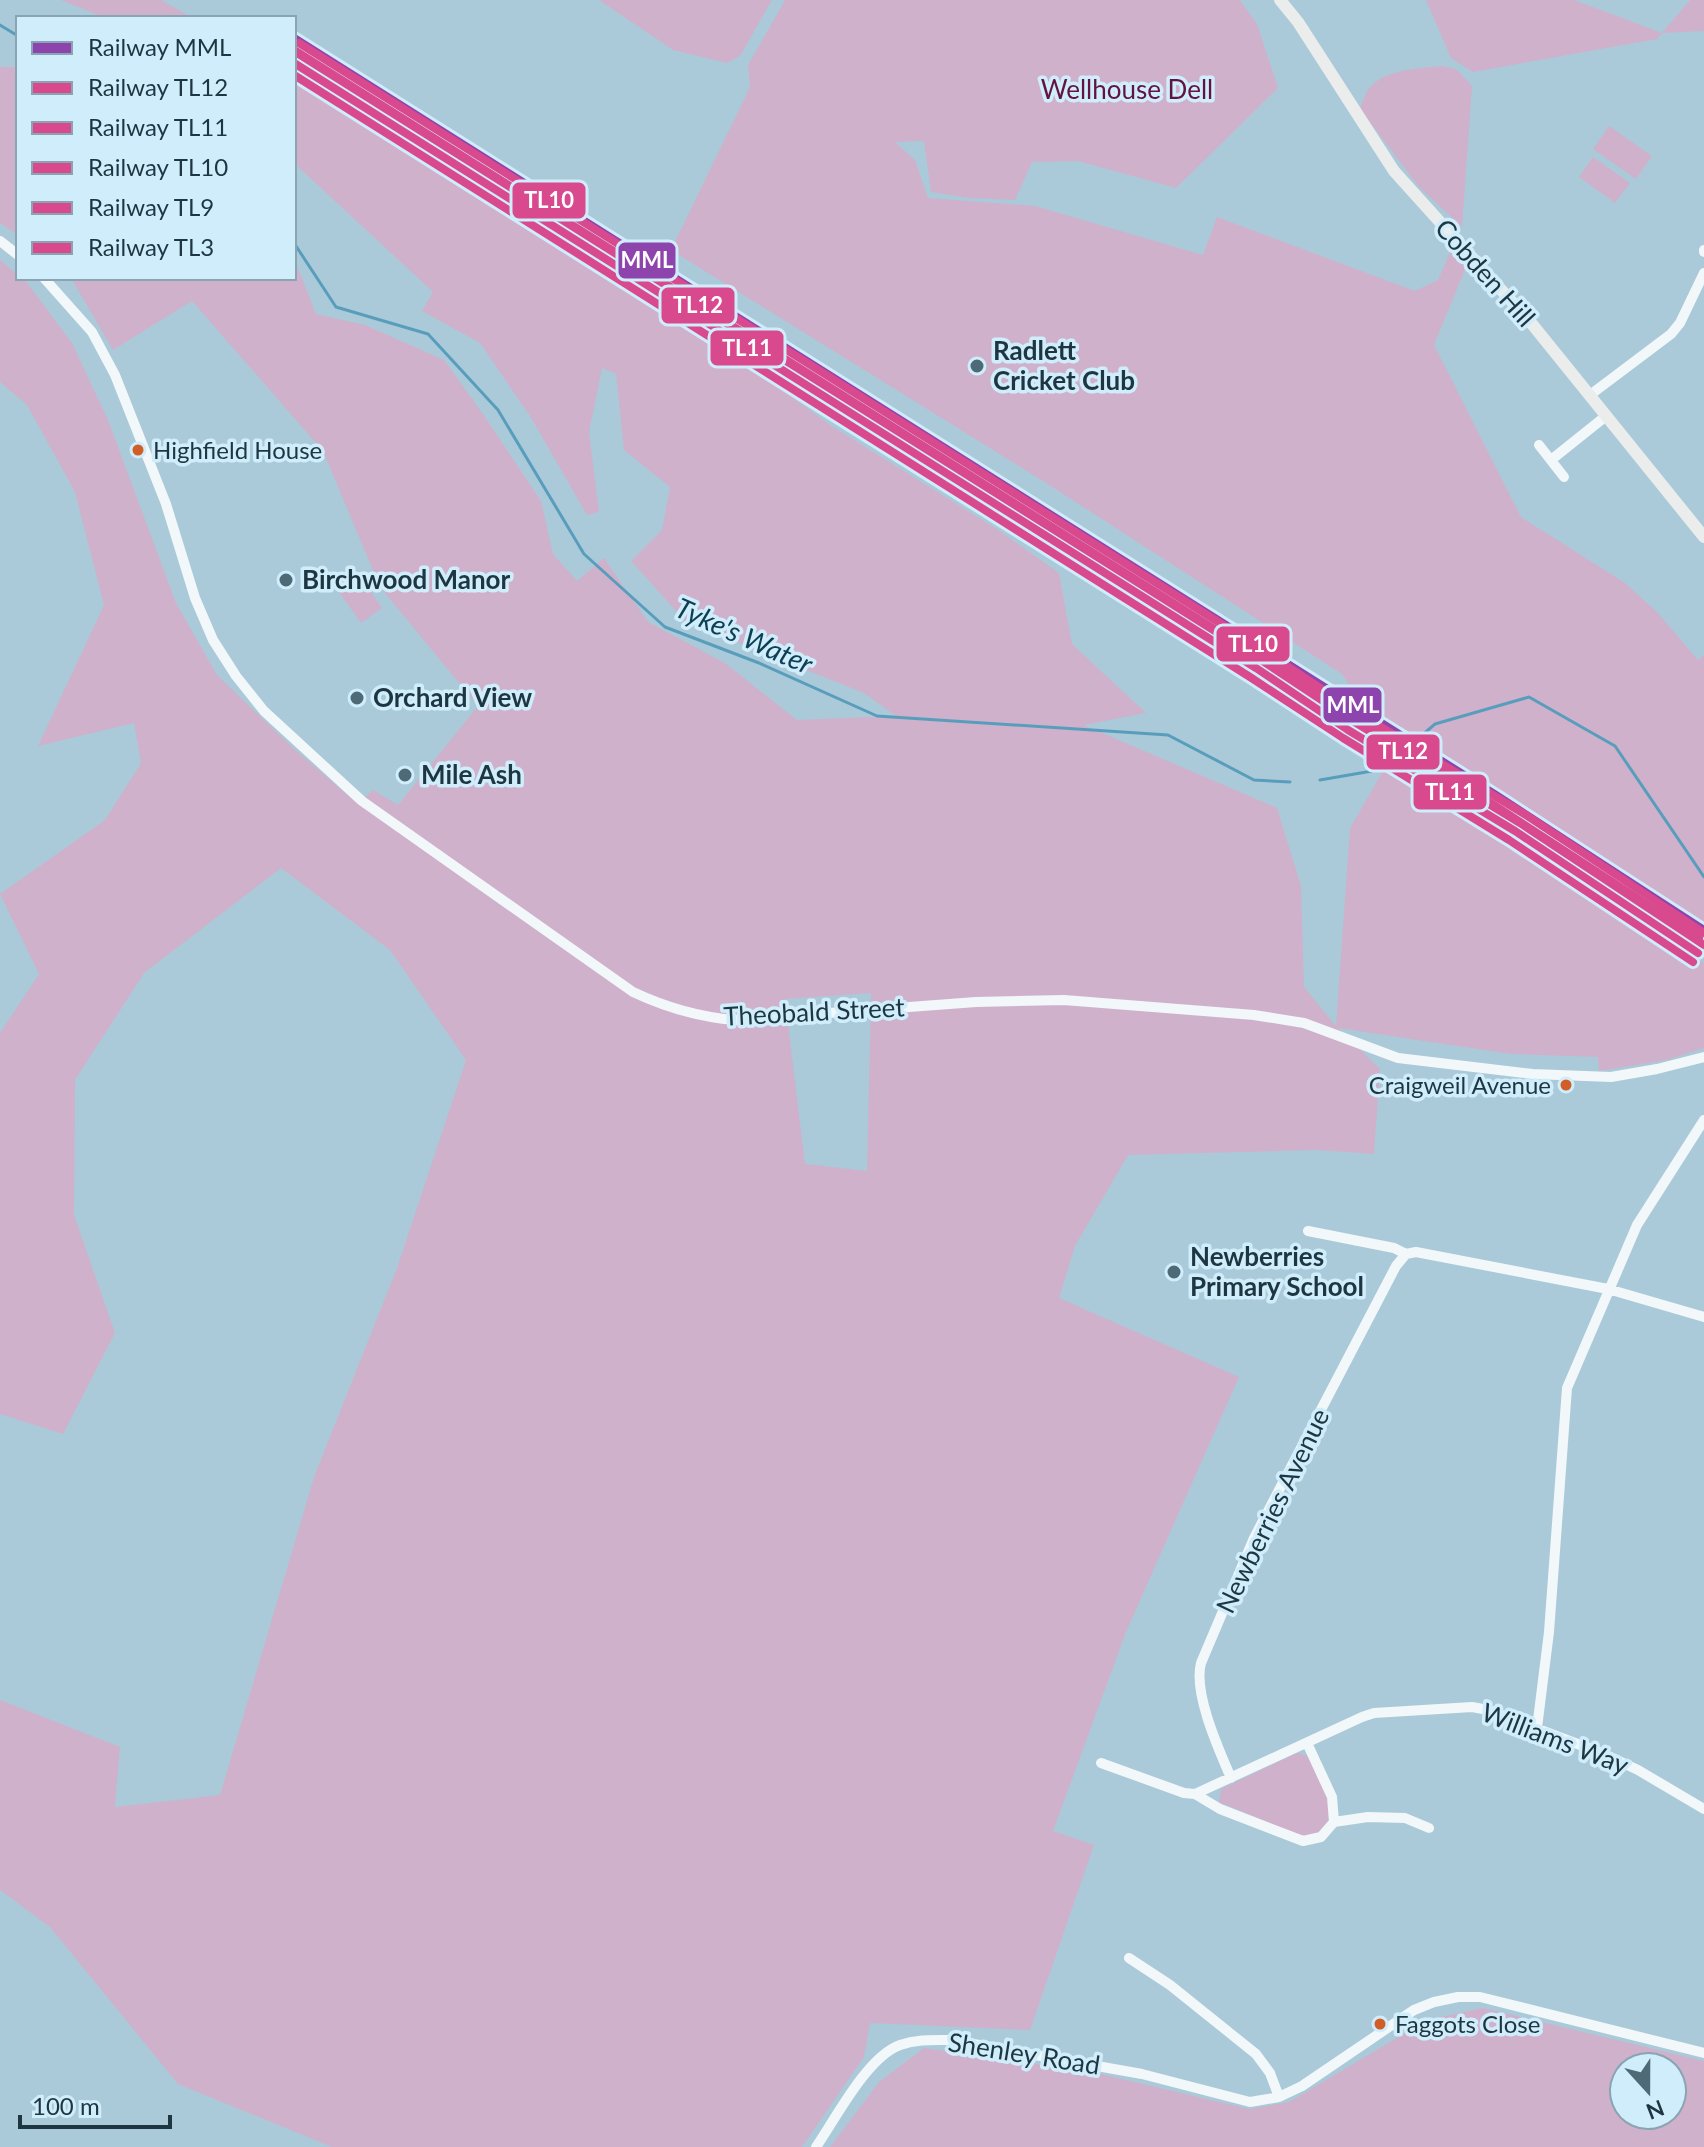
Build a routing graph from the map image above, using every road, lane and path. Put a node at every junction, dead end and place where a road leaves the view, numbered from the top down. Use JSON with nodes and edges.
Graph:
{"nodes":[{"id":1,"x":1280,"y":0,"type":"edge"},
{"id":2,"x":0,"y":241,"type":"edge"},
{"id":3,"x":16,"y":253,"type":"edge"},
{"id":4,"x":1704,"y":273,"type":"edge"},
{"id":5,"x":46,"y":280,"type":"edge"},
{"id":6,"x":1590,"y":395,"type":"junction"},
{"id":7,"x":1606,"y":416,"type":"junction"},
{"id":8,"x":1539,"y":445,"type":"dead end"},
{"id":9,"x":1551,"y":460,"type":"junction"},
{"id":10,"x":1564,"y":477,"type":"dead end"},
{"id":11,"x":1704,"y":537,"type":"edge"},
{"id":12,"x":1704,"y":1057,"type":"edge"},
{"id":13,"x":1704,"y":1120,"type":"edge"},
{"id":14,"x":1308,"y":1231,"type":"dead end"},
{"id":15,"x":1406,"y":1254,"type":"junction"},
{"id":16,"x":1608,"y":1289,"type":"junction"},
{"id":17,"x":1704,"y":1317,"type":"edge"},
{"id":18,"x":1537,"y":1728,"type":"junction"},
{"id":19,"x":1307,"y":1743,"type":"junction"},
{"id":20,"x":1101,"y":1763,"type":"dead end"},
{"id":21,"x":1231,"y":1778,"type":"junction"},
{"id":22,"x":1195,"y":1794,"type":"junction"},
{"id":23,"x":1704,"y":1809,"type":"edge"},
{"id":24,"x":1334,"y":1822,"type":"junction"},
{"id":25,"x":1429,"y":1828,"type":"dead end"},
{"id":26,"x":1129,"y":1958,"type":"dead end"},
{"id":27,"x":1704,"y":2053,"type":"edge"},
{"id":28,"x":1279,"y":2097,"type":"junction"},
{"id":29,"x":816,"y":2147,"type":"edge"}],
"edges":[{"from":1,"to":6,"type":"main road","name":"Cobden Hill"},
{"from":2,"to":3,"type":"street"},
{"from":4,"to":6,"type":"street"},
{"from":5,"to":12,"type":"street","name":"Theobald Street"},
{"from":6,"to":7,"type":"main road","name":"Cobden Hill"},
{"from":7,"to":9,"type":"street"},
{"from":7,"to":11,"type":"main road","name":"Cobden Hill"},
{"from":8,"to":9,"type":"street"},
{"from":9,"to":10,"type":"street"},
{"from":13,"to":16,"type":"street"},
{"from":14,"to":15,"type":"street"},
{"from":15,"to":16,"type":"street"},
{"from":15,"to":21,"type":"street","name":"Newberries Avenue"},
{"from":16,"to":17,"type":"street"},
{"from":16,"to":18,"type":"street"},
{"from":18,"to":19,"type":"street","name":"Williams Way"},
{"from":18,"to":23,"type":"street","name":"Williams Way"},
{"from":19,"to":21,"type":"street","name":"Williams Way"},
{"from":19,"to":24,"type":"street"},
{"from":20,"to":22,"type":"street"},
{"from":21,"to":22,"type":"street","name":"Williams Way"},
{"from":22,"to":24,"type":"street"},
{"from":24,"to":25,"type":"street"},
{"from":26,"to":28,"type":"street"},
{"from":27,"to":28,"type":"street"},
{"from":28,"to":29,"type":"street","name":"Shenley Road"}]}
